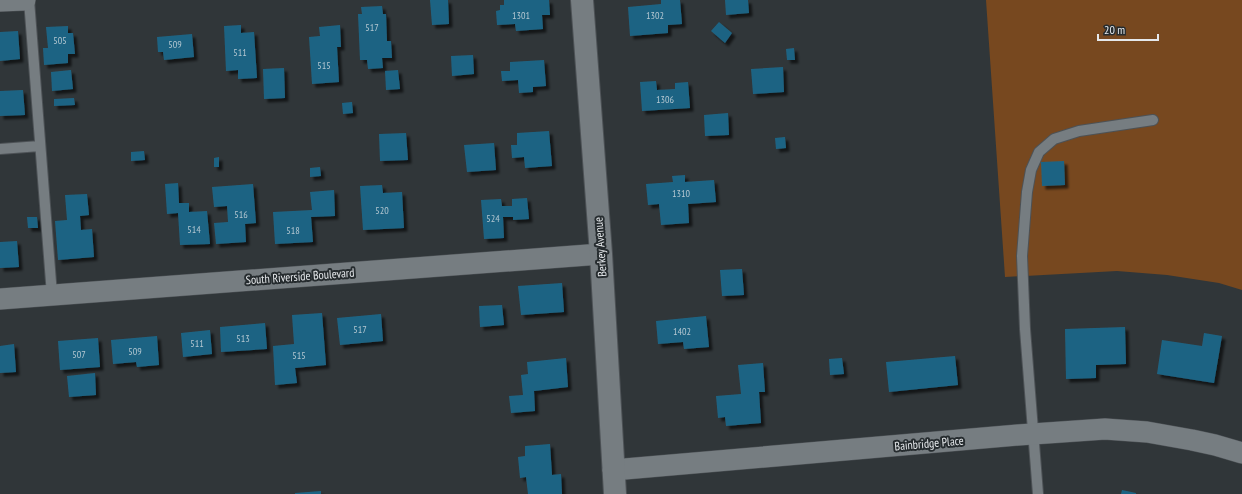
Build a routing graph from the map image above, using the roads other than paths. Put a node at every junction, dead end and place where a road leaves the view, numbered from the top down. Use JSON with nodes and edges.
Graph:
{"nodes":[{"id":1,"x":25,"y":0,"type":"edge"},
{"id":2,"x":29,"y":0,"type":"edge"},
{"id":3,"x":582,"y":0,"type":"edge"},
{"id":4,"x":0,"y":2,"type":"edge"},
{"id":5,"x":1153,"y":120,"type":"dead end"},
{"id":6,"x":40,"y":146,"type":"junction"},
{"id":7,"x":0,"y":149,"type":"edge"},
{"id":8,"x":600,"y":254,"type":"junction"},
{"id":9,"x":52,"y":295,"type":"junction"},
{"id":10,"x":0,"y":298,"type":"edge"},
{"id":11,"x":1033,"y":434,"type":"junction"},
{"id":12,"x":1242,"y":453,"type":"edge"},
{"id":13,"x":613,"y":470,"type":"junction"},
{"id":14,"x":615,"y":494,"type":"edge"},
{"id":15,"x":1038,"y":494,"type":"edge"}],
"edges":[{"from":1,"to":4,"type":"street"},
{"from":2,"to":6,"type":"lane"},
{"from":3,"to":8,"type":"street","name":"Berkey Avenue"},
{"from":5,"to":11,"type":"lane"},
{"from":6,"to":7,"type":"lane"},
{"from":6,"to":9,"type":"lane"},
{"from":8,"to":9,"type":"street","name":"South Riverside Boulevard"},
{"from":8,"to":13,"type":"street","name":"Berkey Avenue"},
{"from":9,"to":10,"type":"street","name":"South Riverside Boulevard"},
{"from":11,"to":12,"type":"street","name":"Bainbridge Place"},
{"from":11,"to":13,"type":"street","name":"Bainbridge Place"},
{"from":11,"to":15,"type":"lane"},
{"from":13,"to":14,"type":"street","name":"Berkey Avenue"}]}
